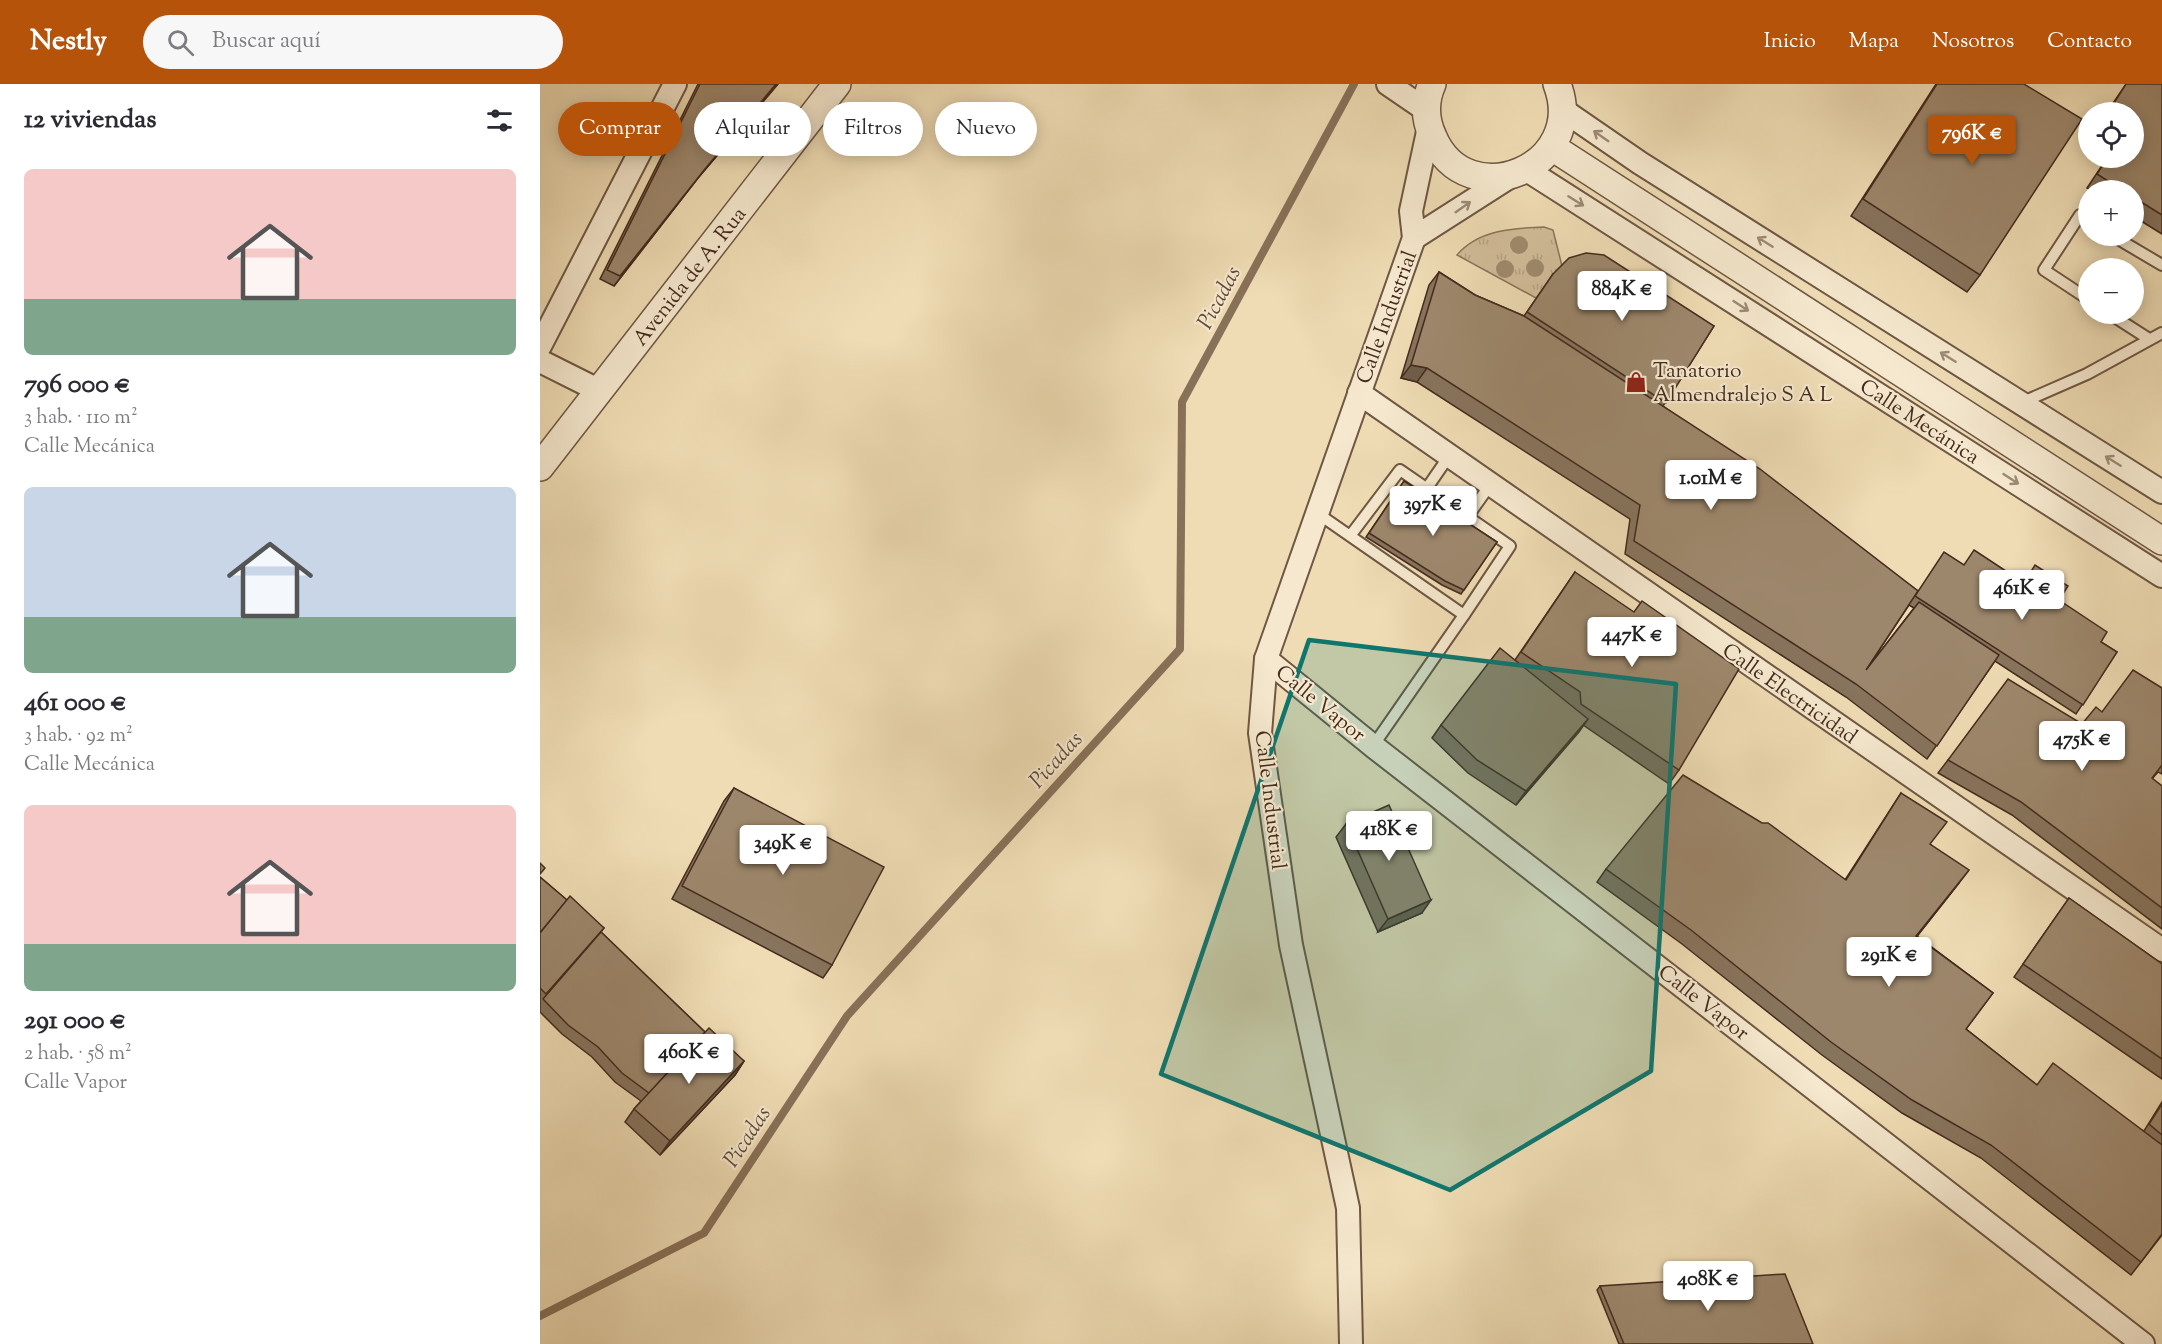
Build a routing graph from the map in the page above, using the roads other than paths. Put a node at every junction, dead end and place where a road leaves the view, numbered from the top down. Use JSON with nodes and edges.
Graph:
{"nodes":[{"id":1,"x":675,"y":84,"type":"edge"},
{"id":2,"x":837,"y":84,"type":"edge"},
{"id":3,"x":1388,"y":84,"type":"edge"},
{"id":4,"x":1432,"y":84,"type":"edge"},
{"id":5,"x":1560,"y":93,"type":"edge"},
{"id":6,"x":1427,"y":119,"type":"junction"},
{"id":7,"x":1552,"y":147,"type":"junction"},
{"id":8,"x":1519,"y":173,"type":"junction"},
{"id":9,"x":2078,"y":218,"type":"edge"},
{"id":10,"x":1414,"y":238,"type":"junction"},
{"id":11,"x":2131,"y":246,"type":"edge"},
{"id":12,"x":2162,"y":265,"type":"edge"},
{"id":13,"x":2078,"y":292,"type":"edge"},
{"id":14,"x":2126,"y":324,"type":"edge"},
{"id":15,"x":2162,"y":333,"type":"edge"},
{"id":16,"x":2150,"y":339,"type":"junction"},
{"id":17,"x":540,"y":346,"type":"edge"},
{"id":18,"x":540,"y":361,"type":"edge"},
{"id":19,"x":600,"y":391,"type":"junction"},
{"id":20,"x":1359,"y":393,"type":"junction"},
{"id":21,"x":2021,"y":403,"type":"junction"},
{"id":22,"x":1449,"y":456,"type":"junction"},
{"id":23,"x":540,"y":467,"type":"edge"},
{"id":24,"x":1490,"y":485,"type":"junction"},
{"id":25,"x":1427,"y":488,"type":"junction"},
{"id":26,"x":2162,"y":492,"type":"edge"},
{"id":27,"x":1317,"y":513,"type":"junction"},
{"id":28,"x":1468,"y":516,"type":"junction"},
{"id":29,"x":1350,"y":536,"type":"junction"},
{"id":30,"x":2162,"y":542,"type":"edge"},
{"id":31,"x":2162,"y":576,"type":"edge"},
{"id":32,"x":1464,"y":615,"type":"junction"},
{"id":33,"x":1266,"y":659,"type":"junction"},
{"id":34,"x":1374,"y":746,"type":"junction"},
{"id":35,"x":2162,"y":950,"type":"edge"},
{"id":36,"x":1351,"y":1344,"type":"edge"},
{"id":37,"x":2143,"y":1344,"type":"edge"}],
"edges":[{"from":1,"to":17,"type":"street"},
{"from":2,"to":19,"type":"street","name":"Avenida de A. Rua"},
{"from":3,"to":6,"type":"street"},
{"from":4,"to":6,"type":"street"},
{"from":5,"to":7,"type":"street"},
{"from":21,"to":5,"type":"street","one_way":true},
{"from":6,"to":8,"type":"street"},
{"from":6,"to":10,"type":"street","name":"Calle Industrial"},
{"from":7,"to":8,"type":"street"},
{"from":7,"to":30,"type":"street"},
{"from":10,"to":8,"type":"street","name":"Calle Industrial","one_way":true},
{"from":8,"to":31,"type":"street","name":"Calle Mecánica","one_way":true},
{"from":9,"to":13,"type":"lane"},
{"from":10,"to":20,"type":"street","name":"Calle Industrial"},
{"from":11,"to":12,"type":"lane"},
{"from":14,"to":16,"type":"lane"},
{"from":15,"to":16,"type":"lane"},
{"from":16,"to":21,"type":"lane"},
{"from":18,"to":19,"type":"street"},
{"from":19,"to":23,"type":"street","name":"Avenida de A. Rua"},
{"from":20,"to":22,"type":"street","name":"Calle Electricidad"},
{"from":20,"to":27,"type":"street","name":"Calle Industrial"},
{"from":26,"to":21,"type":"street","one_way":true},
{"from":22,"to":24,"type":"street","name":"Calle Electricidad"},
{"from":22,"to":25,"type":"lane"},
{"from":24,"to":28,"type":"lane"},
{"from":24,"to":35,"type":"street","name":"Calle Electricidad"},
{"from":25,"to":28,"type":"lane"},
{"from":25,"to":29,"type":"lane"},
{"from":27,"to":29,"type":"lane"},
{"from":27,"to":33,"type":"street","name":"Calle Industrial"},
{"from":28,"to":32,"type":"lane"},
{"from":29,"to":32,"type":"lane"},
{"from":32,"to":34,"type":"lane"},
{"from":33,"to":34,"type":"street","name":"Calle Vapor"},
{"from":33,"to":36,"type":"street","name":"Calle Industrial"},
{"from":34,"to":37,"type":"street","name":"Calle Vapor"}]}
